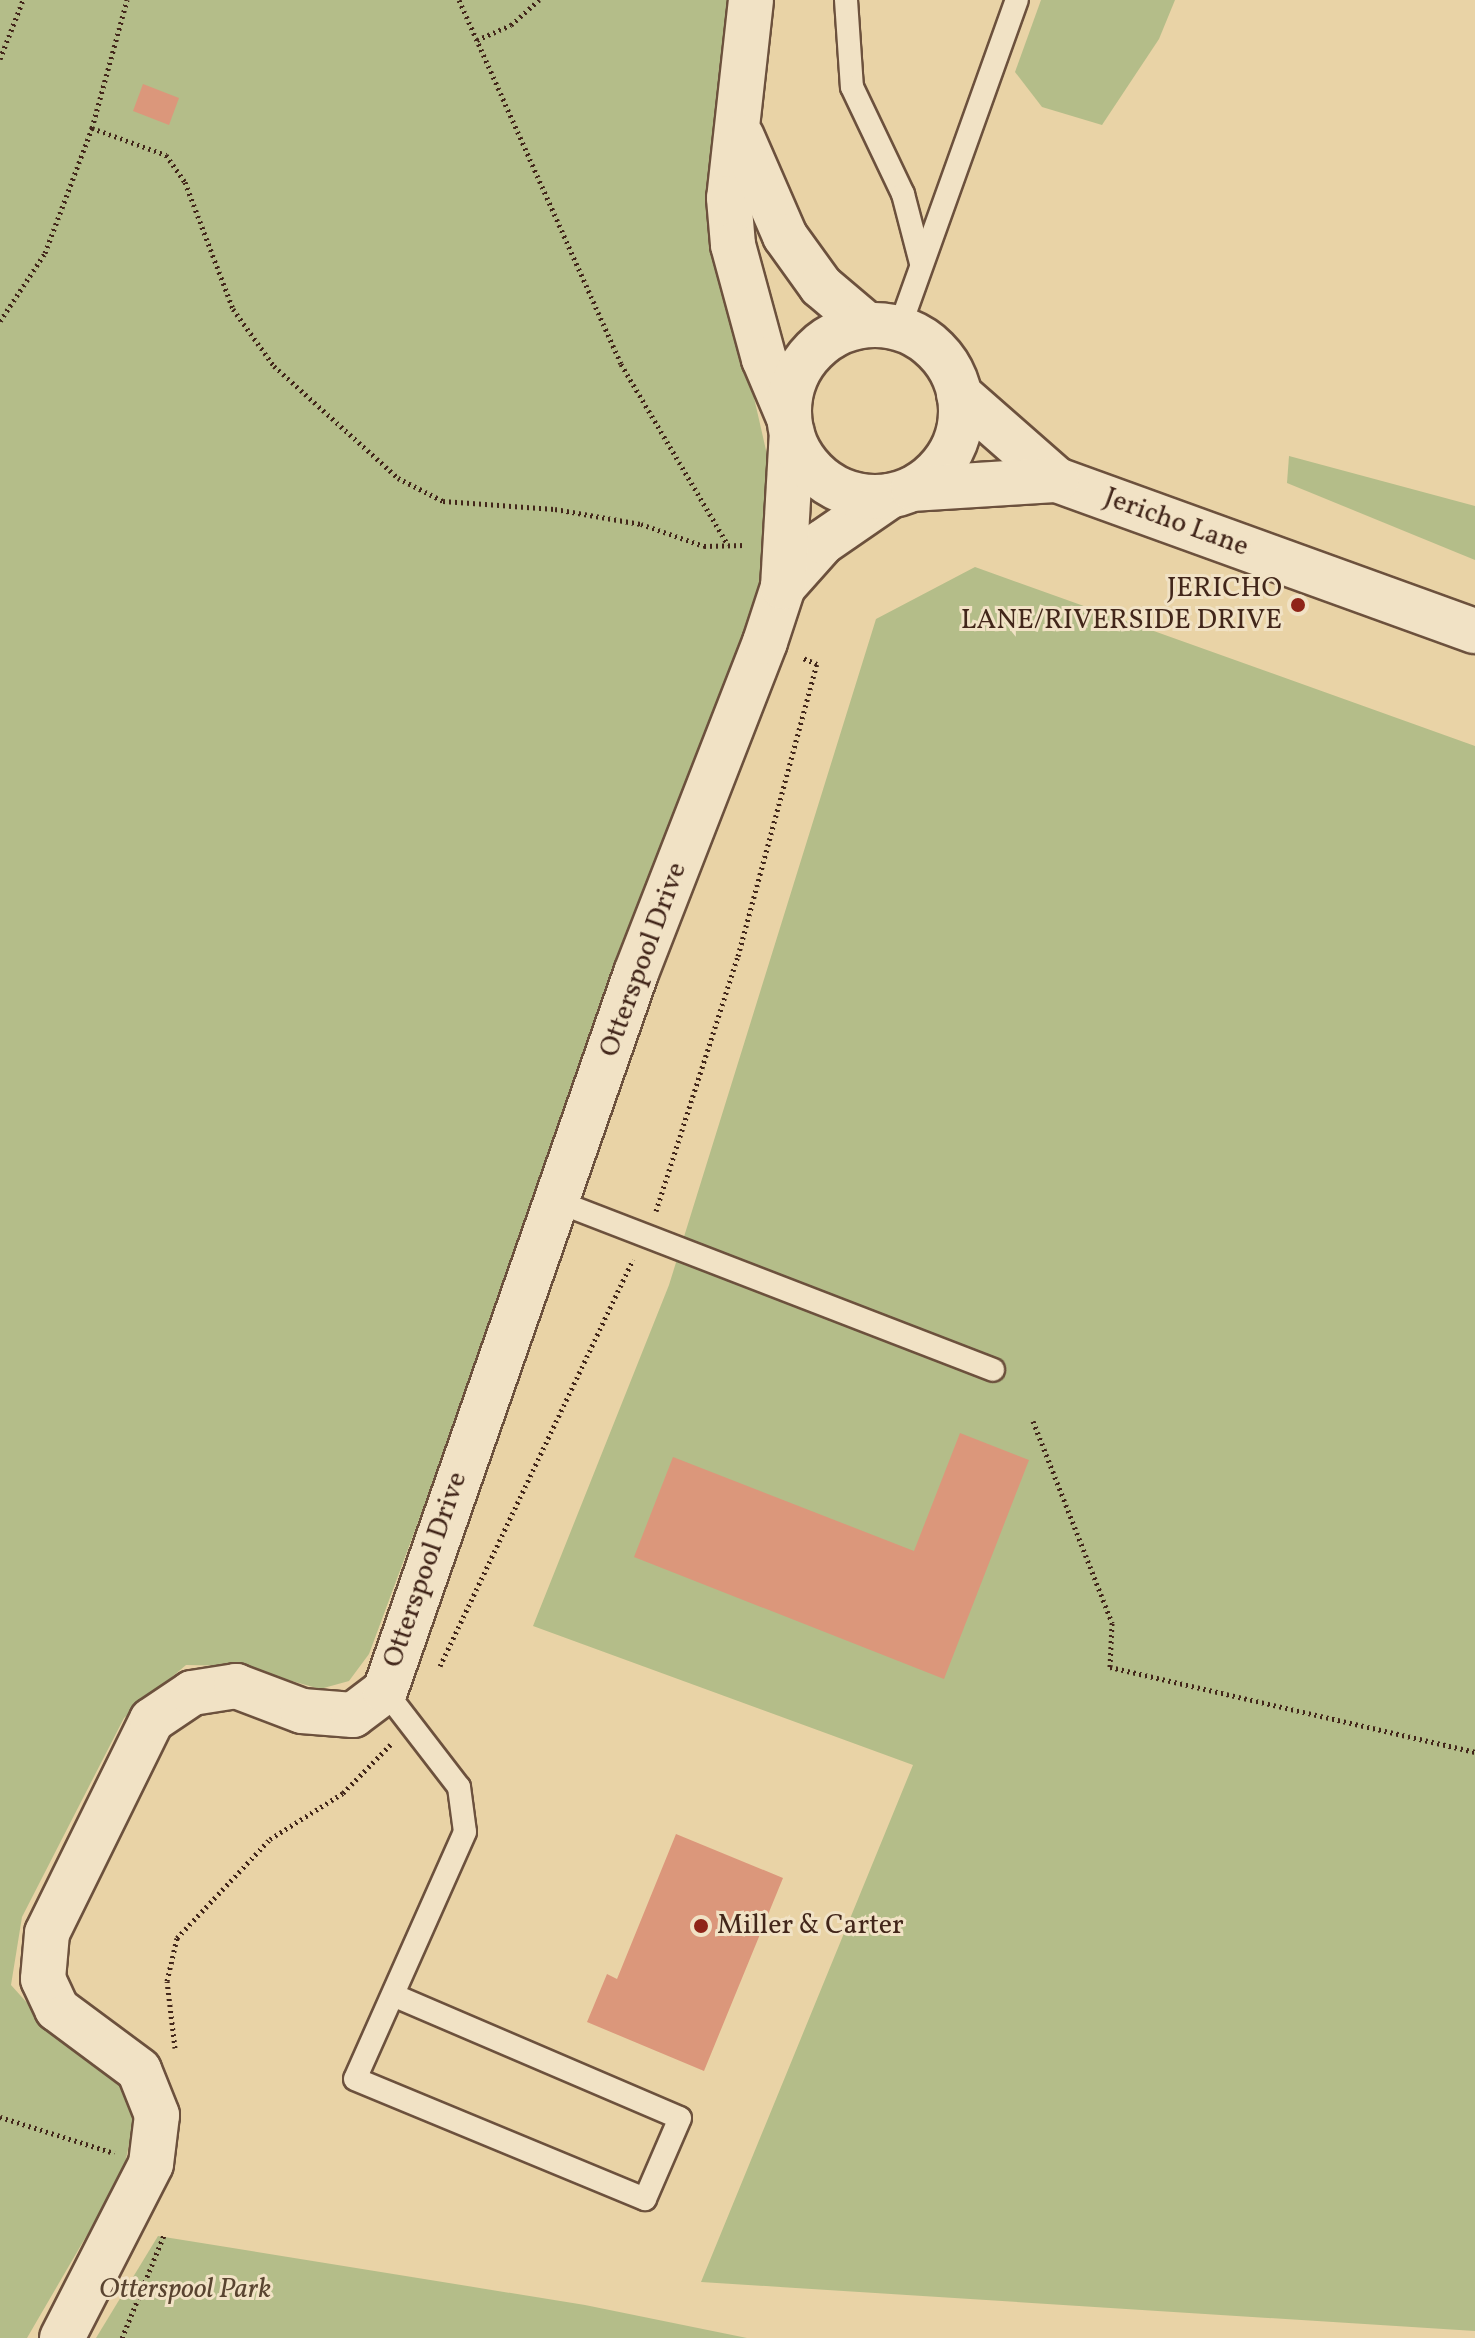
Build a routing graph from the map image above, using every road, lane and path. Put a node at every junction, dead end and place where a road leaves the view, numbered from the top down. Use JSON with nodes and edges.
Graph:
{"nodes":[{"id":1,"x":23,"y":0,"type":"edge"},
{"id":2,"x":127,"y":0,"type":"edge"},
{"id":3,"x":459,"y":0,"type":"edge"},
{"id":4,"x":539,"y":0,"type":"edge"},
{"id":5,"x":751,"y":0,"type":"edge"},
{"id":6,"x":846,"y":0,"type":"edge"},
{"id":7,"x":1017,"y":0,"type":"edge"},
{"id":8,"x":477,"y":40,"type":"junction"},
{"id":9,"x":0,"y":59,"type":"edge"},
{"id":10,"x":739,"y":127,"type":"junction"},
{"id":11,"x":92,"y":128,"type":"junction"},
{"id":12,"x":921,"y":265,"type":"junction"},
{"id":13,"x":0,"y":321,"type":"edge"},
{"id":14,"x":883,"y":327,"type":"junction"},
{"id":15,"x":959,"y":394,"type":"junction"},
{"id":16,"x":790,"y":426,"type":"junction"},
{"id":17,"x":1057,"y":480,"type":"junction"},
{"id":18,"x":902,"y":493,"type":"junction"},
{"id":19,"x":728,"y":545,"type":"junction"},
{"id":20,"x":784,"y":566,"type":"junction"},
{"id":21,"x":1475,"y":631,"type":"edge"},
{"id":22,"x":561,"y":1203,"type":"junction"},
{"id":23,"x":993,"y":1370,"type":"dead end"},
{"id":24,"x":1033,"y":1421,"type":"dead end"},
{"id":25,"x":385,"y":1691,"type":"junction"},
{"id":26,"x":1475,"y":1752,"type":"edge"},
{"id":27,"x":393,"y":1995,"type":"junction"},
{"id":28,"x":0,"y":2117,"type":"edge"},
{"id":29,"x":151,"y":2164,"type":"junction"},
{"id":30,"x":62,"y":2338,"type":"edge"}],
"edges":[{"from":1,"to":9,"type":"path"},
{"from":2,"to":11,"type":"path"},
{"from":3,"to":8,"type":"path"},
{"from":4,"to":8,"type":"path"},
{"from":5,"to":10,"type":"street"},
{"from":6,"to":12,"type":"lane"},
{"from":7,"to":12,"type":"lane"},
{"from":8,"to":19,"type":"path"},
{"from":10,"to":14,"type":"street"},
{"from":10,"to":16,"type":"street"},
{"from":11,"to":13,"type":"path"},
{"from":11,"to":19,"type":"path"},
{"from":12,"to":14,"type":"lane"},
{"from":14,"to":15,"type":"street"},
{"from":14,"to":16,"type":"street"},
{"from":15,"to":17,"type":"street","name":"Jericho Lane"},
{"from":15,"to":18,"type":"street"},
{"from":16,"to":18,"type":"street"},
{"from":16,"to":20,"type":"street","name":"Otterspool Drive"},
{"from":17,"to":18,"type":"street","name":"Jericho Lane"},
{"from":17,"to":21,"type":"street","name":"Jericho Lane"},
{"from":18,"to":20,"type":"street","name":"Otterspool Drive"},
{"from":19,"to":20,"type":"path"},
{"from":20,"to":22,"type":"street","name":"Otterspool Drive"},
{"from":22,"to":23,"type":"lane"},
{"from":22,"to":25,"type":"street","name":"Otterspool Drive"},
{"from":24,"to":26,"type":"path"},
{"from":25,"to":27,"type":"lane"},
{"from":25,"to":29,"type":"street","name":"Otterspool Drive"},
{"from":27,"to":27,"type":"lane"},
{"from":28,"to":29,"type":"path"},
{"from":29,"to":30,"type":"street","name":"Otterspool Drive"}]}
